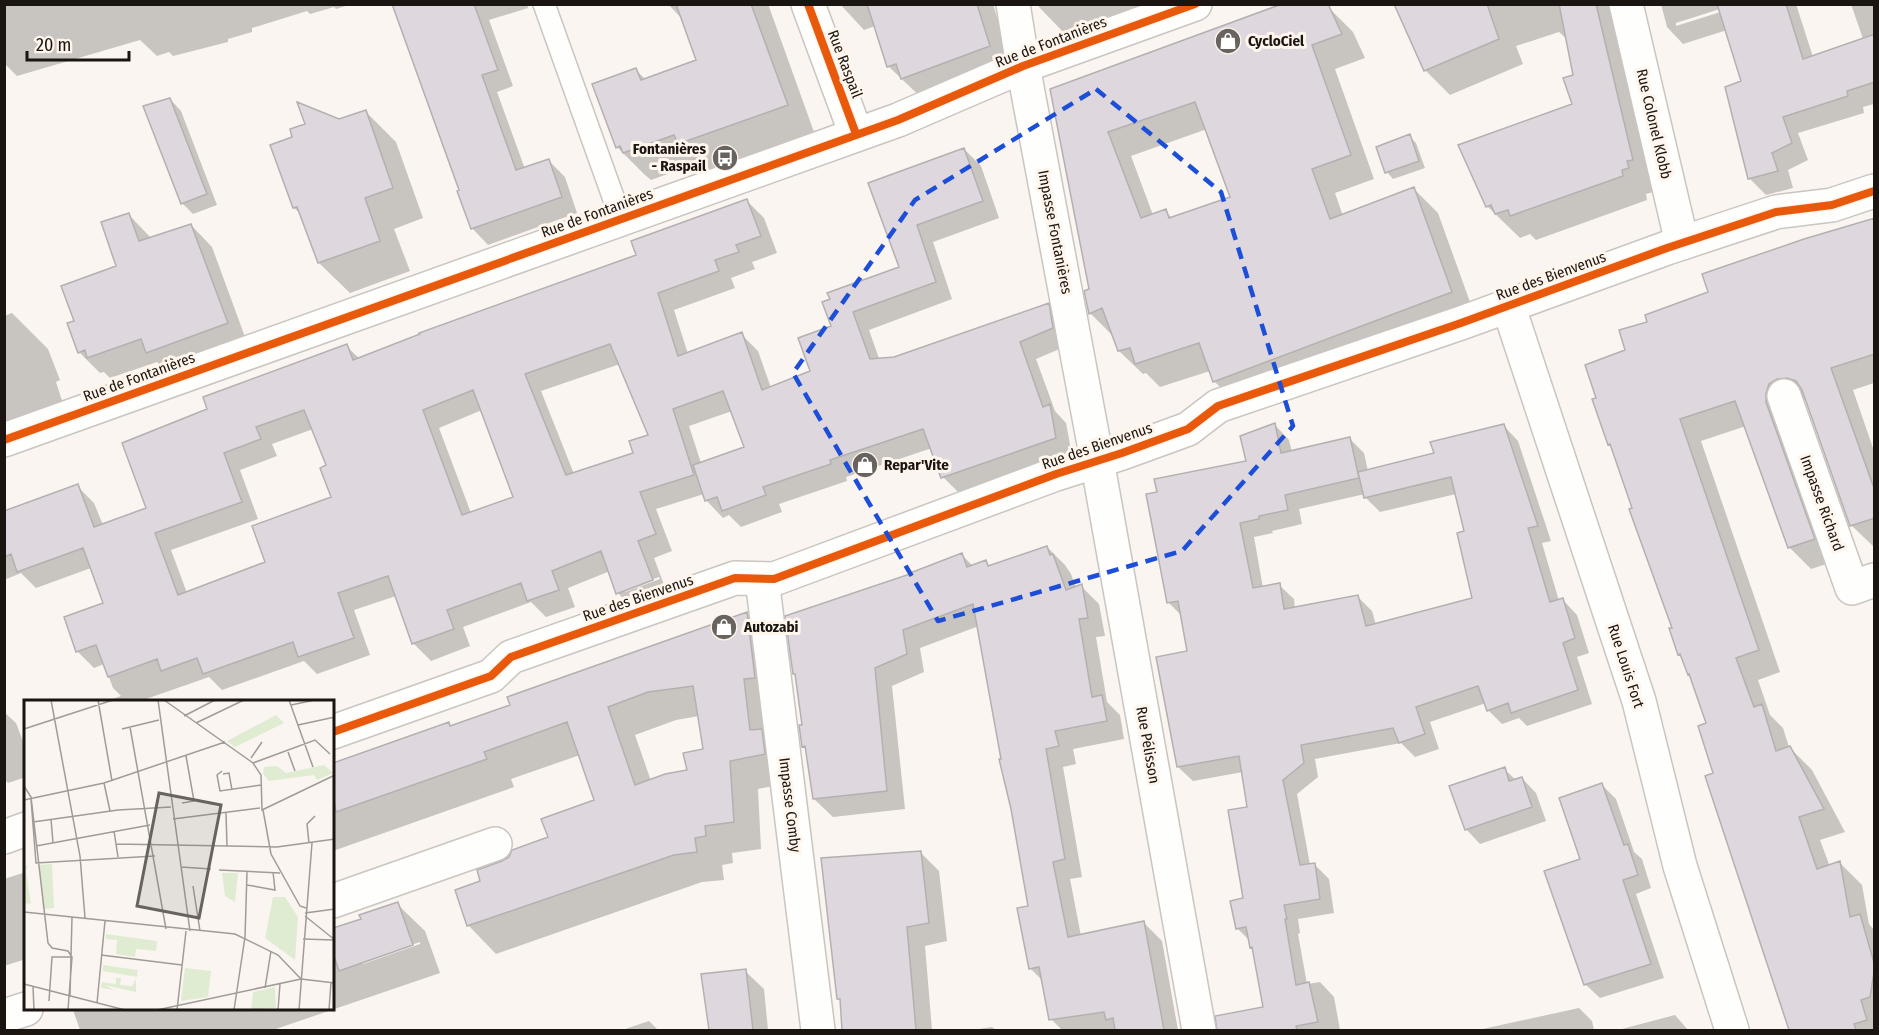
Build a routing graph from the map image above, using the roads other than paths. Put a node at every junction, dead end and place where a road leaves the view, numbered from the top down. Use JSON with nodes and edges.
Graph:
{"nodes":[{"id":1,"x":544,"y":4,"type":"edge"},
{"id":2,"x":808,"y":4,"type":"edge"},
{"id":3,"x":1013,"y":4,"type":"edge"},
{"id":4,"x":1196,"y":4,"type":"edge"},
{"id":5,"x":1626,"y":4,"type":"edge"},
{"id":6,"x":1023,"y":66,"type":"junction"},
{"id":7,"x":856,"y":134,"type":"junction"},
{"id":8,"x":1875,"y":191,"type":"edge"},
{"id":9,"x":621,"y":219,"type":"junction"},
{"id":10,"x":1682,"y":243,"type":"junction"},
{"id":11,"x":1508,"y":305,"type":"junction"},
{"id":12,"x":1784,"y":396,"type":"dead end"},
{"id":13,"x":4,"y":440,"type":"edge"},
{"id":14,"x":1097,"y":460,"type":"junction"},
{"id":15,"x":762,"y":579,"type":"junction"},
{"id":16,"x":1875,"y":580,"type":"edge"},
{"id":17,"x":334,"y":732,"type":"edge"},
{"id":18,"x":24,"y":830,"type":"edge"},
{"id":19,"x":4,"y":837,"type":"edge"},
{"id":20,"x":495,"y":844,"type":"dead end"},
{"id":21,"x":334,"y":901,"type":"edge"},
{"id":22,"x":24,"y":1010,"type":"edge"},
{"id":23,"x":4,"y":1016,"type":"edge"},
{"id":24,"x":818,"y":1030,"type":"edge"},
{"id":25,"x":1199,"y":1030,"type":"edge"},
{"id":26,"x":1732,"y":1030,"type":"edge"}],
"edges":[{"from":1,"to":9,"type":"lane"},
{"from":2,"to":7,"type":"street","name":"Rue Raspail"},
{"from":3,"to":6,"type":"street","name":"Impasse Fontanières"},
{"from":4,"to":6,"type":"street","name":"Rue de Fontanières"},
{"from":5,"to":10,"type":"street","name":"Rue Colonel Klobb"},
{"from":6,"to":7,"type":"street","name":"Rue de Fontanières"},
{"from":6,"to":14,"type":"street","name":"Impasse Fontanières"},
{"from":7,"to":9,"type":"street","name":"Rue de Fontanières"},
{"from":8,"to":10,"type":"street","name":"Rue des Bienvenus"},
{"from":9,"to":13,"type":"street","name":"Rue de Fontanières"},
{"from":10,"to":11,"type":"street","name":"Rue des Bienvenus"},
{"from":11,"to":14,"type":"street","name":"Rue des Bienvenus"},
{"from":11,"to":26,"type":"street","name":"Rue Louis Fort"},
{"from":12,"to":16,"type":"street","name":"Impasse Richard"},
{"from":14,"to":15,"type":"street","name":"Rue des Bienvenus"},
{"from":14,"to":25,"type":"street","name":"Rue Pélisson"},
{"from":15,"to":17,"type":"street","name":"Rue des Bienvenus"},
{"from":15,"to":24,"type":"street","name":"Impasse Comby"},
{"from":18,"to":19,"type":"street"},
{"from":20,"to":21,"type":"street"},
{"from":22,"to":23,"type":"street"}]}
